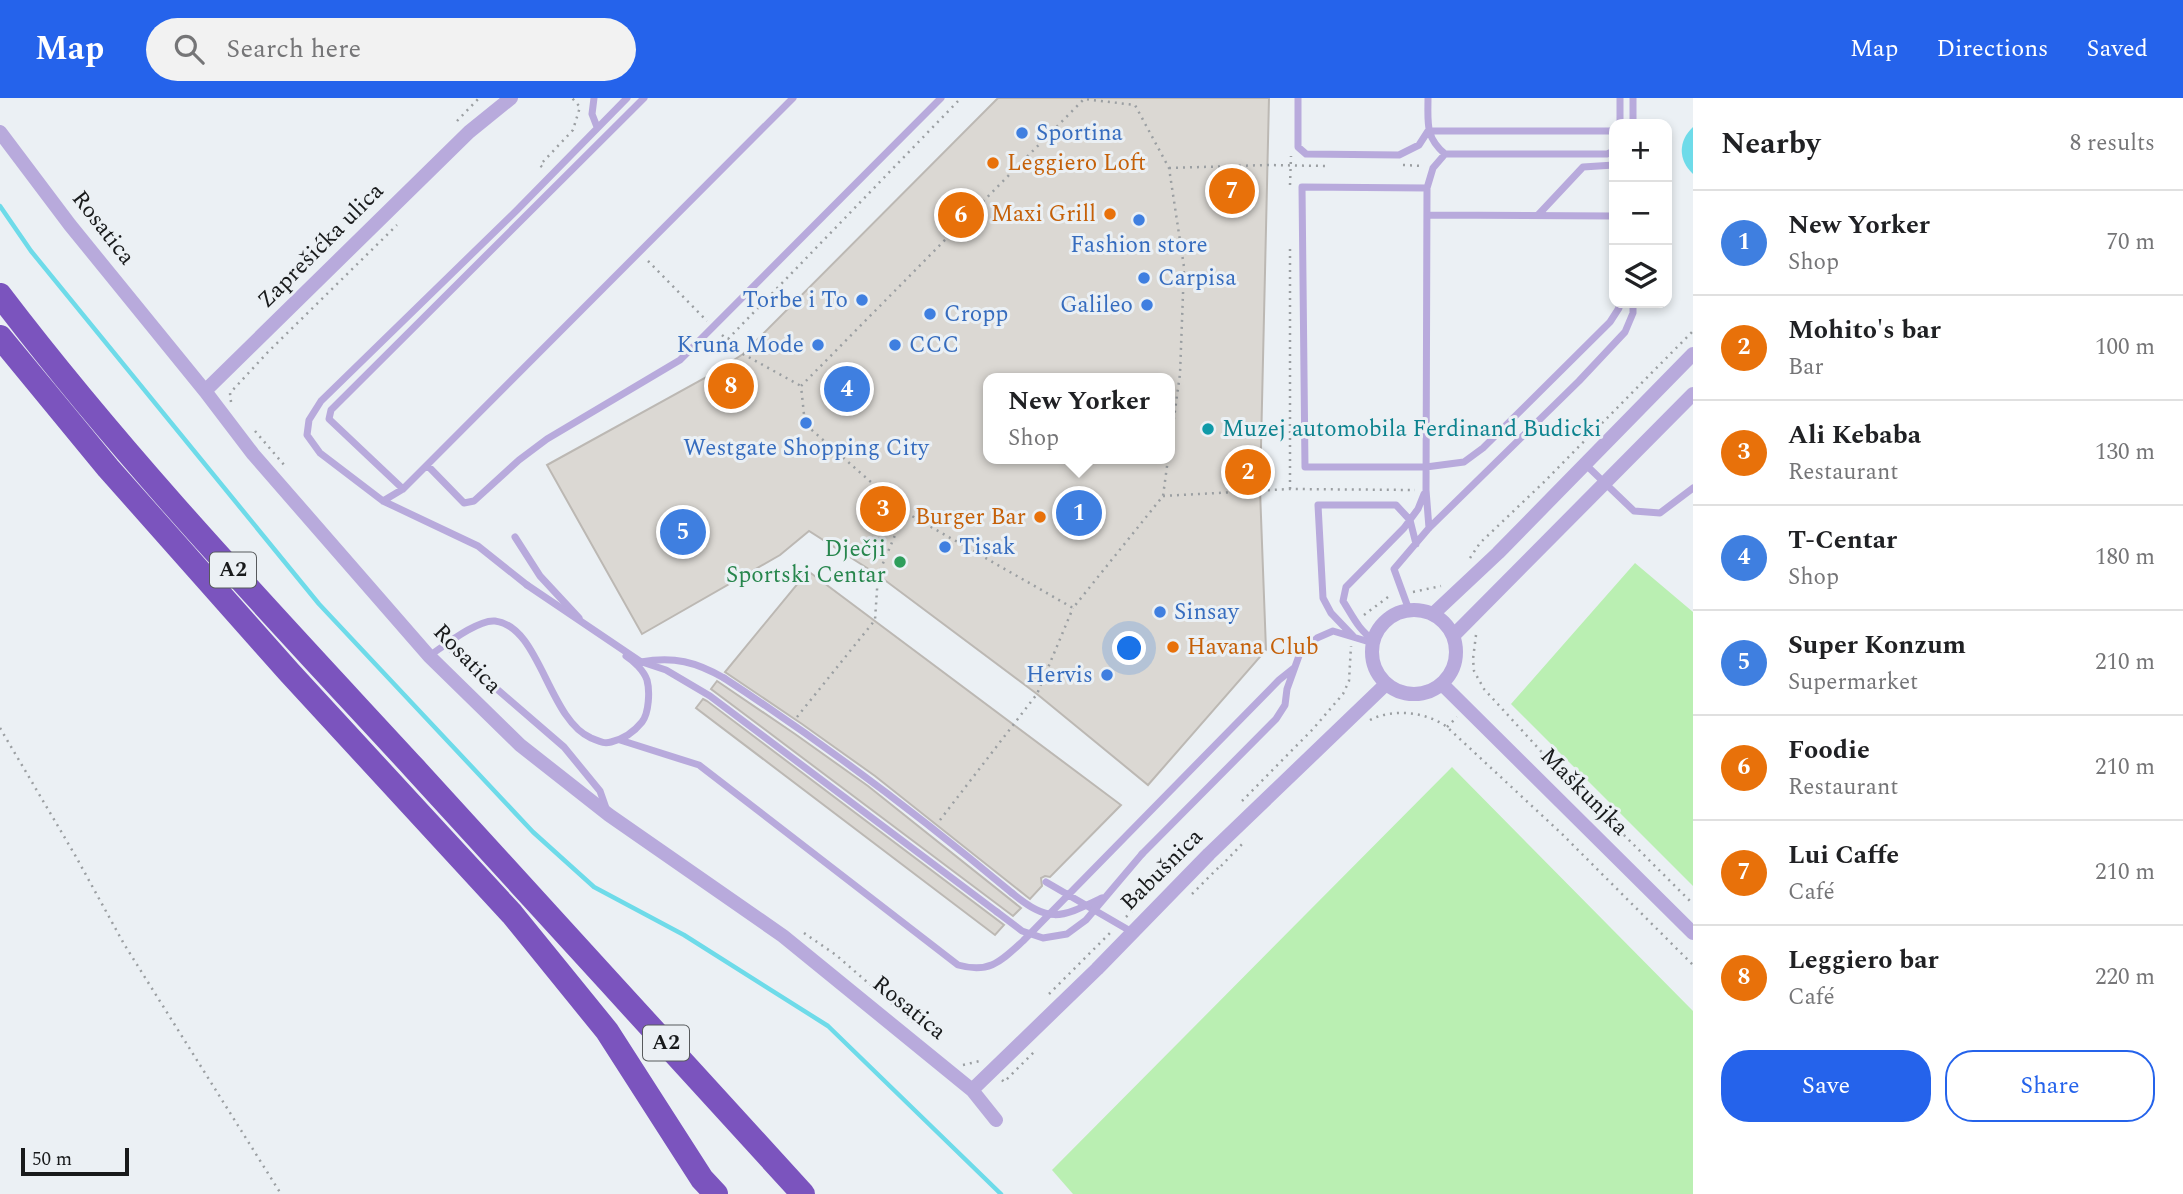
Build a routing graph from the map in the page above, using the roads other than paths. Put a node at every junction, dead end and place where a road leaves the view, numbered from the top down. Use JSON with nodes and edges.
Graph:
{"nodes":[{"id":1,"x":495,"y":98,"type":"edge"},
{"id":2,"x":510,"y":98,"type":"edge"},
{"id":3,"x":594,"y":98,"type":"edge"},
{"id":4,"x":627,"y":98,"type":"edge"},
{"id":5,"x":644,"y":98,"type":"edge"},
{"id":6,"x":793,"y":98,"type":"edge"},
{"id":7,"x":942,"y":98,"type":"edge"},
{"id":8,"x":1298,"y":98,"type":"edge"},
{"id":9,"x":1427,"y":98,"type":"edge"},
{"id":10,"x":1620,"y":98,"type":"edge"},
{"id":11,"x":1633,"y":98,"type":"edge"},
{"id":12,"x":1620,"y":119,"type":"edge"},
{"id":13,"x":1633,"y":119,"type":"edge"},
{"id":14,"x":597,"y":127,"type":"junction"},
{"id":15,"x":1428,"y":131,"type":"junction"},
{"id":16,"x":1609,"y":131,"type":"edge"},
{"id":17,"x":0,"y":132,"type":"edge"},
{"id":18,"x":469,"y":132,"type":"junction"},
{"id":19,"x":1609,"y":153,"type":"edge"},
{"id":20,"x":1445,"y":154,"type":"junction"},
{"id":21,"x":1609,"y":165,"type":"edge"},
{"id":22,"x":1427,"y":188,"type":"junction"},
{"id":23,"x":1427,"y":215,"type":"junction"},
{"id":24,"x":1538,"y":215,"type":"junction"},
{"id":25,"x":1609,"y":216,"type":"edge"},
{"id":26,"x":0,"y":295,"type":"edge"},
{"id":27,"x":1619,"y":308,"type":"edge"},
{"id":28,"x":1633,"y":308,"type":"edge"},
{"id":29,"x":0,"y":337,"type":"edge"},
{"id":30,"x":1693,"y":354,"type":"edge"},
{"id":31,"x":205,"y":391,"type":"junction"},
{"id":32,"x":1693,"y":394,"type":"edge"},
{"id":33,"x":1585,"y":464,"type":"junction"},
{"id":34,"x":427,"y":466,"type":"junction"},
{"id":35,"x":1426,"y":467,"type":"junction"},
{"id":36,"x":1604,"y":484,"type":"junction"},
{"id":37,"x":1693,"y":488,"type":"edge"},
{"id":38,"x":403,"y":489,"type":"junction"},
{"id":39,"x":1426,"y":491,"type":"junction"},
{"id":40,"x":383,"y":500,"type":"junction"},
{"id":41,"x":1410,"y":520,"type":"junction"},
{"id":42,"x":1429,"y":528,"type":"junction"},
{"id":43,"x":515,"y":537,"type":"dead end"},
{"id":44,"x":1416,"y":544,"type":"junction"},
{"id":45,"x":1409,"y":610,"type":"junction"},
{"id":46,"x":1433,"y":614,"type":"junction"},
{"id":47,"x":1354,"y":636,"type":"junction"},
{"id":48,"x":1453,"y":636,"type":"junction"},
{"id":49,"x":1373,"y":641,"type":"junction"},
{"id":50,"x":446,"y":645,"type":"junction"},
{"id":51,"x":429,"y":656,"type":"junction"},
{"id":52,"x":641,"y":662,"type":"junction"},
{"id":53,"x":1294,"y":668,"type":"junction"},
{"id":54,"x":1385,"y":684,"type":"junction"},
{"id":55,"x":1442,"y":684,"type":"junction"},
{"id":56,"x":620,"y":740,"type":"junction"},
{"id":57,"x":609,"y":815,"type":"junction"},
{"id":58,"x":1046,"y":882,"type":"dead end"},
{"id":59,"x":1069,"y":894,"type":"junction"},
{"id":60,"x":1107,"y":896,"type":"junction"},
{"id":61,"x":1133,"y":932,"type":"junction"},
{"id":62,"x":1693,"y":933,"type":"edge"},
{"id":63,"x":972,"y":1090,"type":"junction"},
{"id":64,"x":996,"y":1120,"type":"dead end"},
{"id":65,"x":716,"y":1194,"type":"edge"},
{"id":66,"x":803,"y":1194,"type":"edge"}],
"edges":[{"from":1,"to":18,"type":"street","name":"Zaprešićka ulica"},
{"from":2,"to":18,"type":"street","name":"Zaprešićka ulica"},
{"from":3,"to":14,"type":"lane"},
{"from":4,"to":14,"type":"lane"},
{"from":5,"to":38,"type":"lane"},
{"from":6,"to":34,"type":"lane"},
{"from":7,"to":34,"type":"lane"},
{"from":8,"to":15,"type":"lane"},
{"from":9,"to":15,"type":"lane"},
{"from":10,"to":12,"type":"lane"},
{"from":11,"to":13,"type":"lane"},
{"from":14,"to":40,"type":"lane"},
{"from":15,"to":16,"type":"lane"},
{"from":15,"to":20,"type":"lane"},
{"from":17,"to":31,"type":"street","name":"Rosatica"},
{"from":18,"to":31,"type":"street","name":"Zaprešićka ulica"},
{"from":19,"to":20,"type":"lane"},
{"from":20,"to":22,"type":"lane"},
{"from":21,"to":24,"type":"lane"},
{"from":22,"to":23,"type":"lane"},
{"from":22,"to":35,"type":"lane"},
{"from":23,"to":24,"type":"lane"},
{"from":23,"to":35,"type":"lane"},
{"from":24,"to":25,"type":"lane"},
{"from":26,"to":66,"type":"highway","number":"A2"},
{"from":27,"to":35,"type":"lane"},
{"from":28,"to":42,"type":"lane"},
{"from":29,"to":65,"type":"highway","number":"A2"},
{"from":30,"to":33,"type":"street"},
{"from":31,"to":51,"type":"street","name":"Rosatica"},
{"from":32,"to":36,"type":"street"},
{"from":33,"to":36,"type":"lane"},
{"from":33,"to":46,"type":"street"},
{"from":34,"to":38,"type":"lane"},
{"from":35,"to":39,"type":"lane"},
{"from":36,"to":37,"type":"lane"},
{"from":36,"to":48,"type":"street"},
{"from":38,"to":40,"type":"lane"},
{"from":39,"to":41,"type":"lane"},
{"from":39,"to":42,"type":"lane"},
{"from":40,"to":52,"type":"lane","bridge":true},
{"from":41,"to":44,"type":"lane"},
{"from":41,"to":47,"type":"lane"},
{"from":41,"to":49,"type":"lane"},
{"from":42,"to":44,"type":"lane"},
{"from":43,"to":56,"type":"lane"},
{"from":44,"to":45,"type":"lane"},
{"from":45,"to":46,"type":"street"},
{"from":45,"to":49,"type":"street"},
{"from":46,"to":48,"type":"street"},
{"from":47,"to":49,"type":"lane"},
{"from":47,"to":53,"type":"lane"},
{"from":48,"to":55,"type":"street"},
{"from":49,"to":54,"type":"street"},
{"from":50,"to":51,"type":"lane"},
{"from":50,"to":56,"type":"lane"},
{"from":50,"to":57,"type":"lane"},
{"from":51,"to":57,"type":"street","name":"Rosatica"},
{"from":52,"to":60,"type":"lane","bridge":true},
{"from":52,"to":60,"type":"lane","bridge":true},
{"from":53,"to":59,"type":"lane"},
{"from":53,"to":60,"type":"lane","bridge":true},
{"from":54,"to":55,"type":"street"},
{"from":54,"to":61,"type":"street","name":"Babušnica"},
{"from":55,"to":62,"type":"street","name":"Maškunjka"},
{"from":56,"to":59,"type":"lane"},
{"from":57,"to":63,"type":"street","name":"Rosatica"},
{"from":58,"to":59,"type":"lane"},
{"from":59,"to":61,"type":"lane"},
{"from":61,"to":63,"type":"street","name":"Babušnica"},
{"from":63,"to":64,"type":"street","name":"Rosatica"}]}
